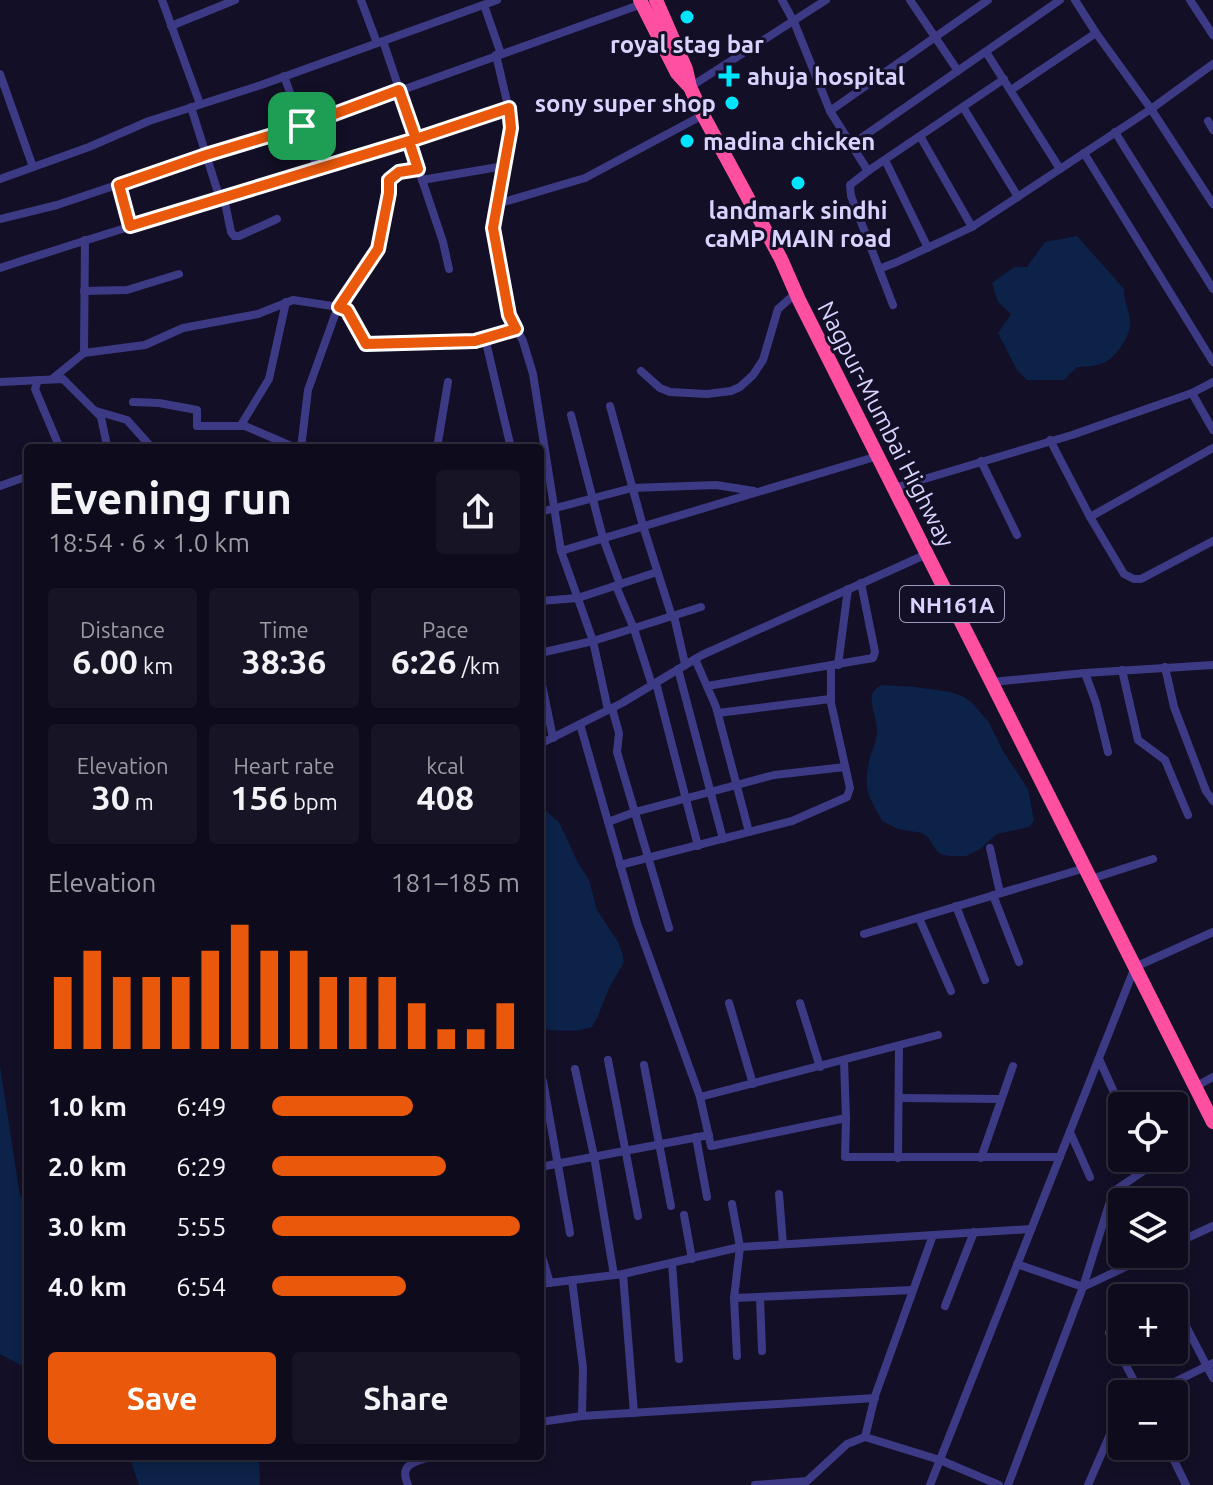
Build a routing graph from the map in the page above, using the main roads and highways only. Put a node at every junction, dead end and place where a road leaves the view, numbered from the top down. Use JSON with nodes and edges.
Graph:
{"nodes":[{"id":1,"x":652,"y":1,"type":"edge"},
{"id":2,"x":1213,"y":1122,"type":"edge"}],
"edges":[{"from":1,"to":2,"type":"highway","name":"Nagpur-Mumbai Highway","number":"NH161A"}]}
